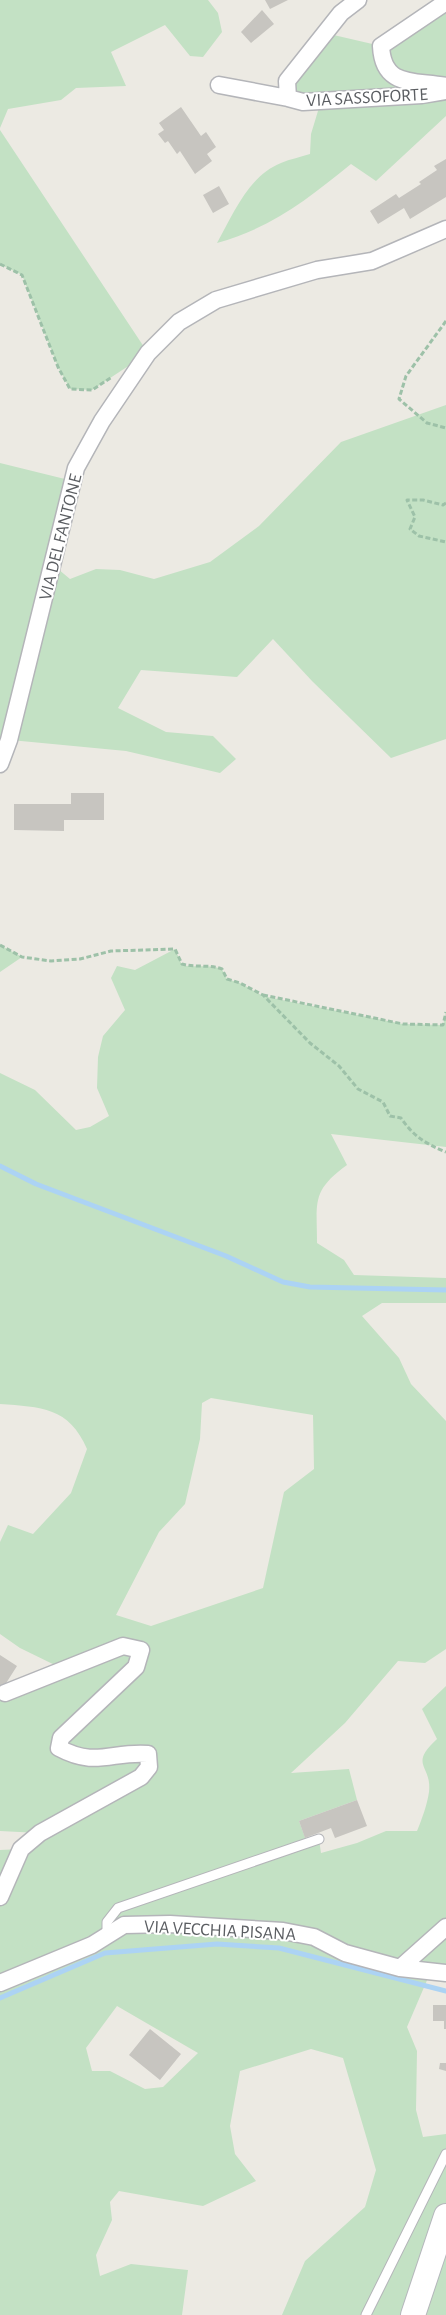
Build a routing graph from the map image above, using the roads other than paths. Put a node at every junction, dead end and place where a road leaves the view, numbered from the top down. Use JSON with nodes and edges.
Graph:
{"nodes":[{"id":1,"x":358,"y":0,"type":"edge"},
{"id":2,"x":446,"y":2,"type":"edge"},
{"id":3,"x":219,"y":85,"type":"dead end"},
{"id":4,"x":446,"y":86,"type":"edge"},
{"id":5,"x":446,"y":92,"type":"edge"},
{"id":6,"x":288,"y":98,"type":"junction"},
{"id":7,"x":446,"y":229,"type":"edge"},
{"id":8,"x":0,"y":764,"type":"edge"},
{"id":9,"x":5,"y":1693,"type":"dead end"},
{"id":10,"x":319,"y":1839,"type":"dead end"},
{"id":11,"x":0,"y":1897,"type":"edge"},
{"id":12,"x":446,"y":1927,"type":"edge"},
{"id":13,"x":107,"y":1934,"type":"junction"},
{"id":14,"x":400,"y":1968,"type":"junction"},
{"id":15,"x":446,"y":1973,"type":"edge"},
{"id":16,"x":0,"y":1983,"type":"edge"},
{"id":17,"x":446,"y":2154,"type":"edge"},
{"id":18,"x":446,"y":2216,"type":"edge"},
{"id":19,"x":366,"y":2315,"type":"edge"},
{"id":20,"x":413,"y":2315,"type":"edge"}],
"edges":[{"from":1,"to":6,"type":"street","name":"VIA SASSOFORTE"},
{"from":2,"to":4,"type":"street","name":"VIA SASSOFORTE"},
{"from":3,"to":6,"type":"street","name":"VIA SASSOFORTE"},
{"from":5,"to":6,"type":"street","name":"VIA SASSOFORTE"},
{"from":7,"to":8,"type":"street","name":"VIA DEL FANTONE"},
{"from":9,"to":11,"type":"street"},
{"from":10,"to":13,"type":"lane"},
{"from":12,"to":14,"type":"street"},
{"from":13,"to":14,"type":"street","name":"VIA VECCHIA PISANA"},
{"from":13,"to":16,"type":"street","name":"VIA VECCHIA PISANA"},
{"from":14,"to":15,"type":"street","name":"VIA VECCHIA PISANA"},
{"from":17,"to":19,"type":"lane"},
{"from":18,"to":20,"type":"main road"}]}
